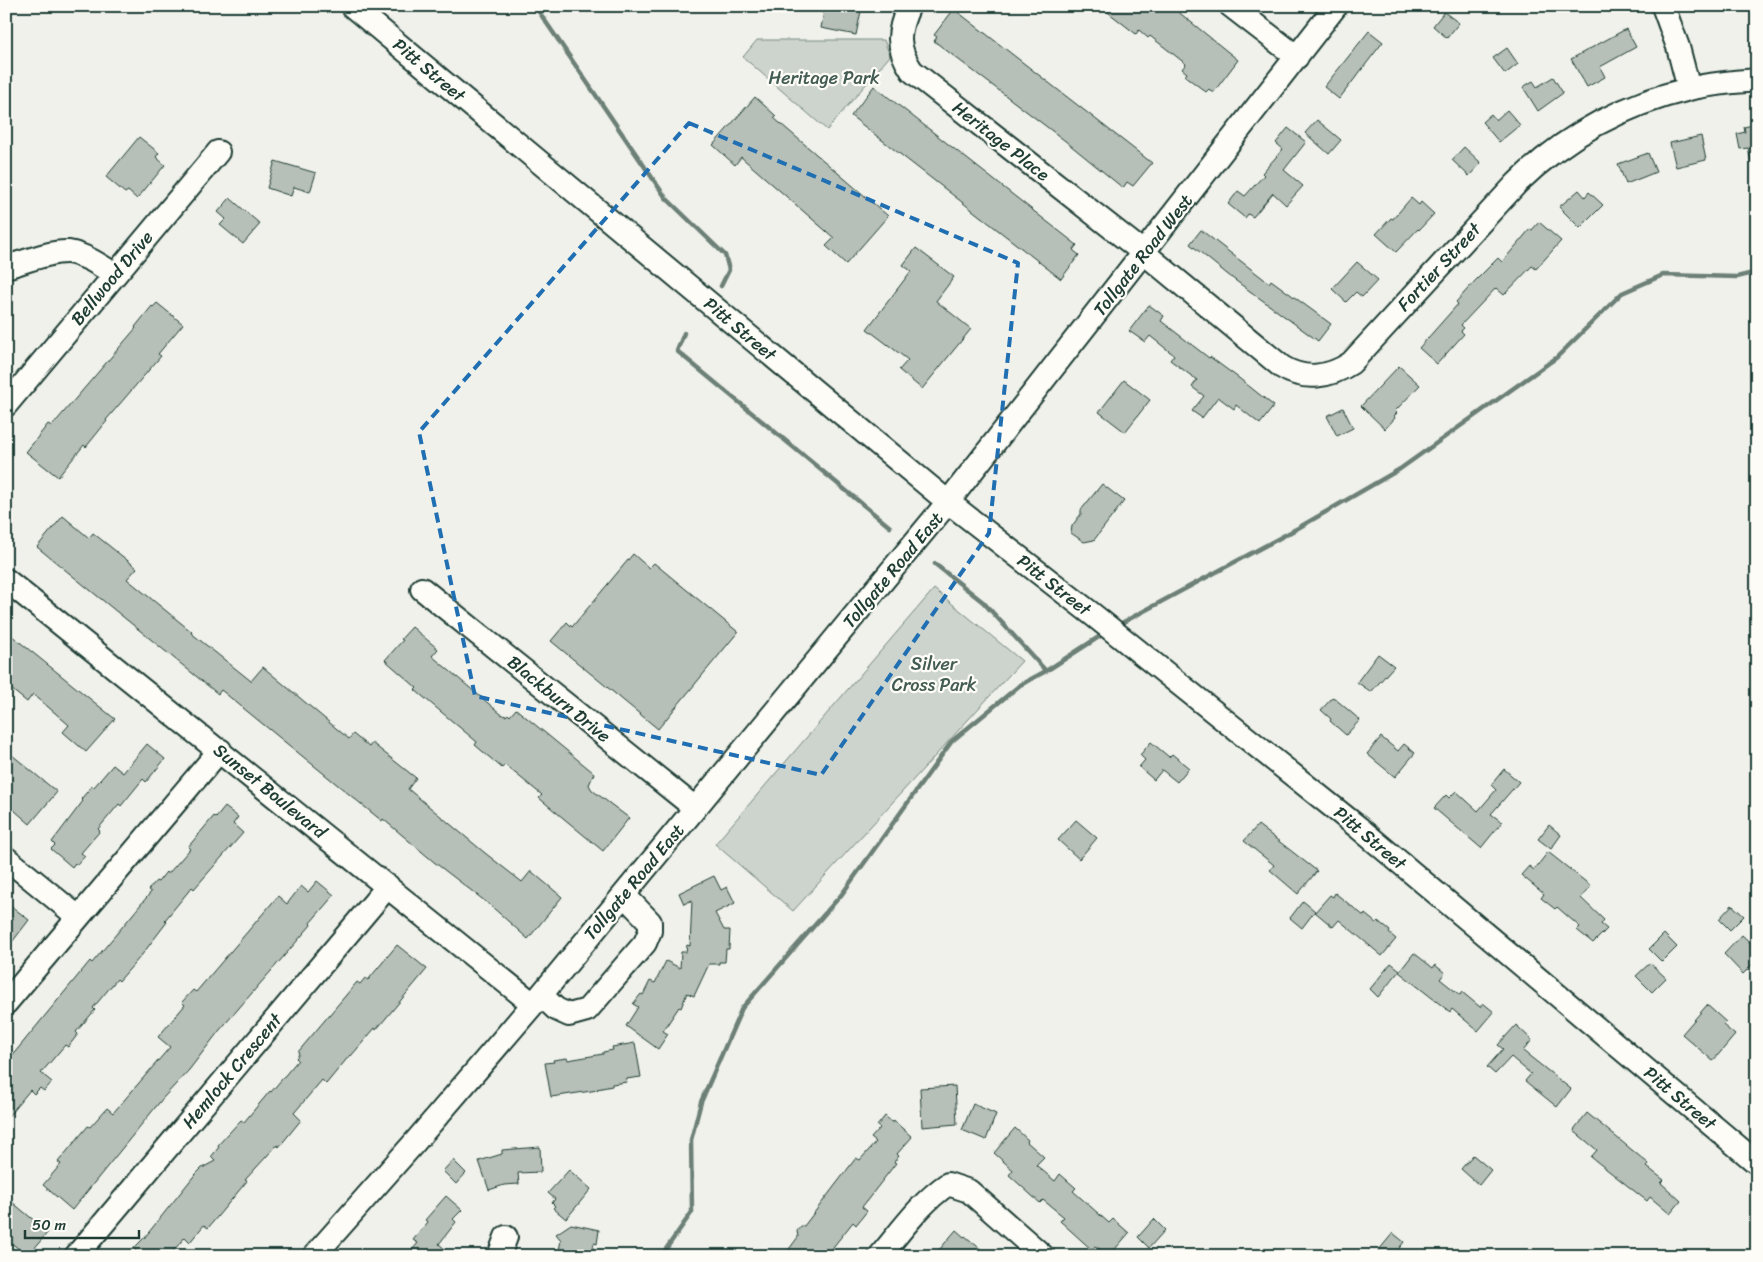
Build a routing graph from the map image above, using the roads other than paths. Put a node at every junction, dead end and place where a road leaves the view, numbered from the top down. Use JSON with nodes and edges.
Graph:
{"nodes":[{"id":1,"x":352,"y":6,"type":"edge"},
{"id":2,"x":909,"y":6,"type":"edge"},
{"id":3,"x":1231,"y":6,"type":"edge"},
{"id":4,"x":1336,"y":6,"type":"edge"},
{"id":5,"x":1663,"y":6,"type":"edge"},
{"id":6,"x":1296,"y":58,"type":"junction"},
{"id":7,"x":1757,"y":80,"type":"edge"},
{"id":8,"x":1689,"y":89,"type":"junction"},
{"id":9,"x":218,"y":152,"type":"dead end"},
{"id":10,"x":1144,"y":253,"type":"junction"},
{"id":11,"x":6,"y":268,"type":"edge"},
{"id":12,"x":114,"y":275,"type":"junction"},
{"id":13,"x":6,"y":405,"type":"edge"},
{"id":14,"x":948,"y":502,"type":"junction"},
{"id":15,"x":6,"y":580,"type":"edge"},
{"id":16,"x":422,"y":589,"type":"dead end"},
{"id":17,"x":220,"y":750,"type":"junction"},
{"id":18,"x":695,"y":808,"type":"junction"},
{"id":19,"x":6,"y":858,"type":"edge"},
{"id":20,"x":388,"y":886,"type":"junction"},
{"id":21,"x":624,"y":895,"type":"junction"},
{"id":22,"x":78,"y":917,"type":"junction"},
{"id":23,"x":537,"y":1000,"type":"junction"},
{"id":24,"x":6,"y":1003,"type":"edge"},
{"id":25,"x":1757,"y":1163,"type":"edge"},
{"id":26,"x":76,"y":1256,"type":"edge"},
{"id":27,"x":314,"y":1256,"type":"edge"},
{"id":28,"x":880,"y":1256,"type":"edge"},
{"id":29,"x":1043,"y":1256,"type":"edge"}],
"edges":[{"from":1,"to":14,"type":"street","name":"Pitt Street"},
{"from":2,"to":10,"type":"street","name":"Heritage Place"},
{"from":3,"to":6,"type":"street"},
{"from":4,"to":6,"type":"street","name":"Tollgate Road West"},
{"from":5,"to":8,"type":"street"},
{"from":6,"to":10,"type":"street","name":"Tollgate Road West"},
{"from":7,"to":8,"type":"street","name":"Fortier Street"},
{"from":8,"to":10,"type":"street","name":"Fortier Street"},
{"from":9,"to":12,"type":"street","name":"Bellwood Drive"},
{"from":10,"to":14,"type":"street","name":"Tollgate Road West"},
{"from":11,"to":12,"type":"street"},
{"from":12,"to":13,"type":"street","name":"Bellwood Drive"},
{"from":14,"to":18,"type":"street","name":"Tollgate Road East"},
{"from":14,"to":25,"type":"street","name":"Pitt Street"},
{"from":15,"to":17,"type":"street","name":"Sunset Boulevard"},
{"from":16,"to":18,"type":"street","name":"Blackburn Drive"},
{"from":17,"to":20,"type":"street","name":"Sunset Boulevard"},
{"from":17,"to":22,"type":"street"},
{"from":18,"to":21,"type":"street","name":"Tollgate Road East"},
{"from":19,"to":22,"type":"street"},
{"from":20,"to":23,"type":"street","name":"Sunset Boulevard"},
{"from":20,"to":26,"type":"street","name":"Hemlock Crescent"},
{"from":21,"to":23,"type":"street","name":"Tollgate Road East"},
{"from":21,"to":23,"type":"street","name":"Sunset Boulevard"},
{"from":22,"to":24,"type":"street"},
{"from":23,"to":27,"type":"street","name":"Tollgate Road East"},
{"from":28,"to":29,"type":"street"}]}
